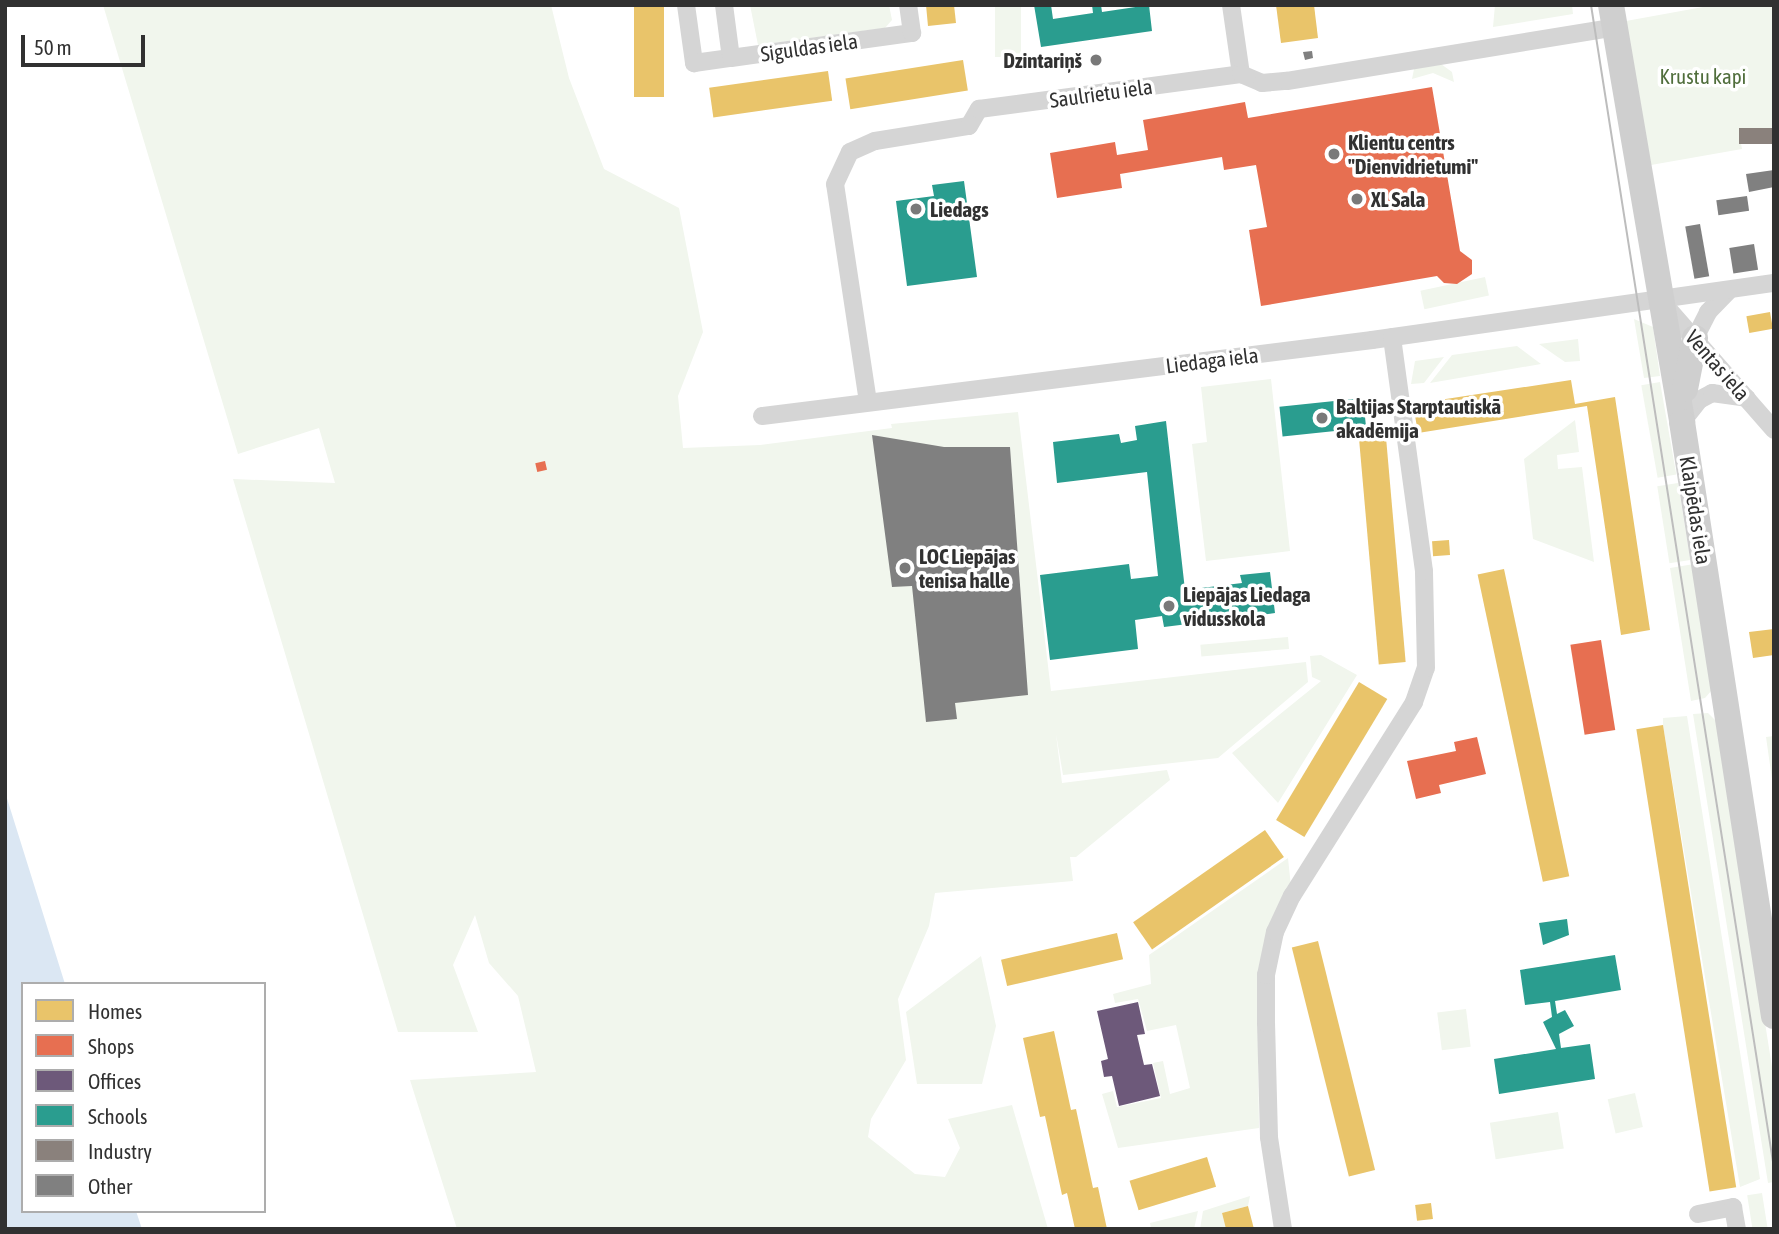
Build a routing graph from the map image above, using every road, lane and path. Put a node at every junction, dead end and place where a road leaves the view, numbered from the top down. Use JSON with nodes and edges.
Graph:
{"nodes":[{"id":1,"x":686,"y":5,"type":"edge"},
{"id":2,"x":724,"y":5,"type":"edge"},
{"id":3,"x":908,"y":5,"type":"edge"},
{"id":4,"x":1231,"y":5,"type":"edge"},
{"id":5,"x":1613,"y":16,"type":"edge"},
{"id":6,"x":731,"y":58,"type":"junction"},
{"id":7,"x":1241,"y":74,"type":"junction"},
{"id":8,"x":1774,"y":283,"type":"edge"},
{"id":9,"x":1728,"y":291,"type":"junction"},
{"id":10,"x":1662,"y":302,"type":"junction"},
{"id":11,"x":1392,"y":337,"type":"junction"},
{"id":12,"x":1695,"y":338,"type":"junction"},
{"id":13,"x":1747,"y":398,"type":"junction"},
{"id":14,"x":868,"y":402,"type":"junction"},
{"id":15,"x":762,"y":416,"type":"dead end"},
{"id":16,"x":1682,"y":422,"type":"junction"},
{"id":17,"x":1774,"y":430,"type":"edge"},
{"id":18,"x":1774,"y":1016,"type":"edge"},
{"id":19,"x":1698,"y":1213,"type":"dead end"},
{"id":20,"x":1283,"y":1229,"type":"edge"},
{"id":21,"x":1737,"y":1229,"type":"edge"}],
"edges":[{"from":1,"to":6,"type":"street"},
{"from":2,"to":6,"type":"street","name":"Siguldas iela"},
{"from":3,"to":6,"type":"street","name":"Siguldas iela"},
{"from":4,"to":7,"type":"street"},
{"from":5,"to":7,"type":"street","name":"Saulrietu iela"},
{"from":5,"to":10,"type":"main road","name":"Klaipēdas iela"},
{"from":7,"to":14,"type":"street","name":"Saulrietu iela"},
{"from":8,"to":9,"type":"street","name":"Liedaga iela"},
{"from":9,"to":10,"type":"street","name":"Liedaga iela"},
{"from":9,"to":12,"type":"street"},
{"from":10,"to":11,"type":"street","name":"Liedaga iela"},
{"from":10,"to":12,"type":"street","name":"Ventas iela"},
{"from":10,"to":16,"type":"main road","name":"Klaipēdas iela"},
{"from":11,"to":14,"type":"street","name":"Liedaga iela"},
{"from":11,"to":20,"type":"street"},
{"from":12,"to":13,"type":"street","name":"Ventas iela"},
{"from":12,"to":16,"type":"main road"},
{"from":13,"to":16,"type":"street"},
{"from":13,"to":17,"type":"street","name":"Ventas iela"},
{"from":14,"to":15,"type":"street","name":"Liedaga iela"},
{"from":16,"to":18,"type":"main road","name":"Klaipēdas iela"},
{"from":19,"to":21,"type":"street"}]}
